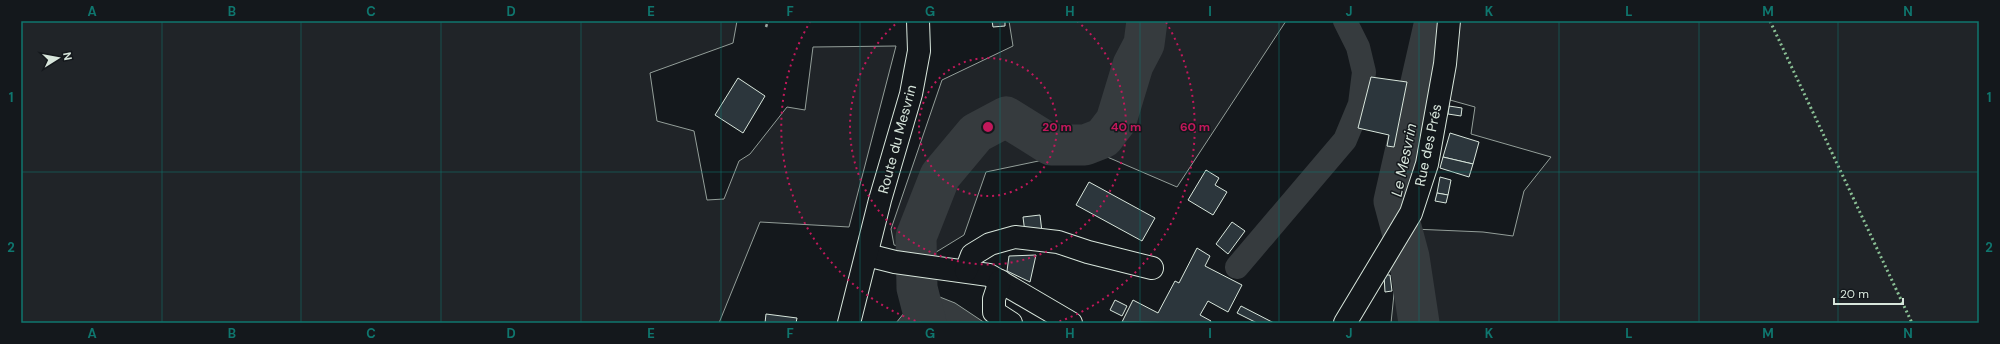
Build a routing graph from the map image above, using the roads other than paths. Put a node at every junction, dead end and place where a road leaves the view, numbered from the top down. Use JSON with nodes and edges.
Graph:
{"nodes":[{"id":1,"x":918,"y":21,"type":"edge"},
{"id":2,"x":1449,"y":21,"type":"edge"},
{"id":3,"x":867,"y":255,"type":"junction"},
{"id":4,"x":1152,"y":268,"type":"dead end"},
{"id":5,"x":966,"y":271,"type":"junction"},
{"id":6,"x":1000,"y":282,"type":"junction"},
{"id":7,"x":849,"y":323,"type":"edge"},
{"id":8,"x":1011,"y":323,"type":"edge"},
{"id":9,"x":1071,"y":323,"type":"edge"},
{"id":10,"x":1345,"y":323,"type":"edge"}],
"edges":[{"from":1,"to":3,"type":"street","name":"Route du Mesvrin"},
{"from":2,"to":10,"type":"street","name":"Rue des Prés"},
{"from":3,"to":5,"type":"street"},
{"from":3,"to":7,"type":"street","name":"Route du Mesvrin"},
{"from":4,"to":5,"type":"street"},
{"from":5,"to":6,"type":"street"},
{"from":6,"to":8,"type":"street"},
{"from":6,"to":9,"type":"street"}]}
